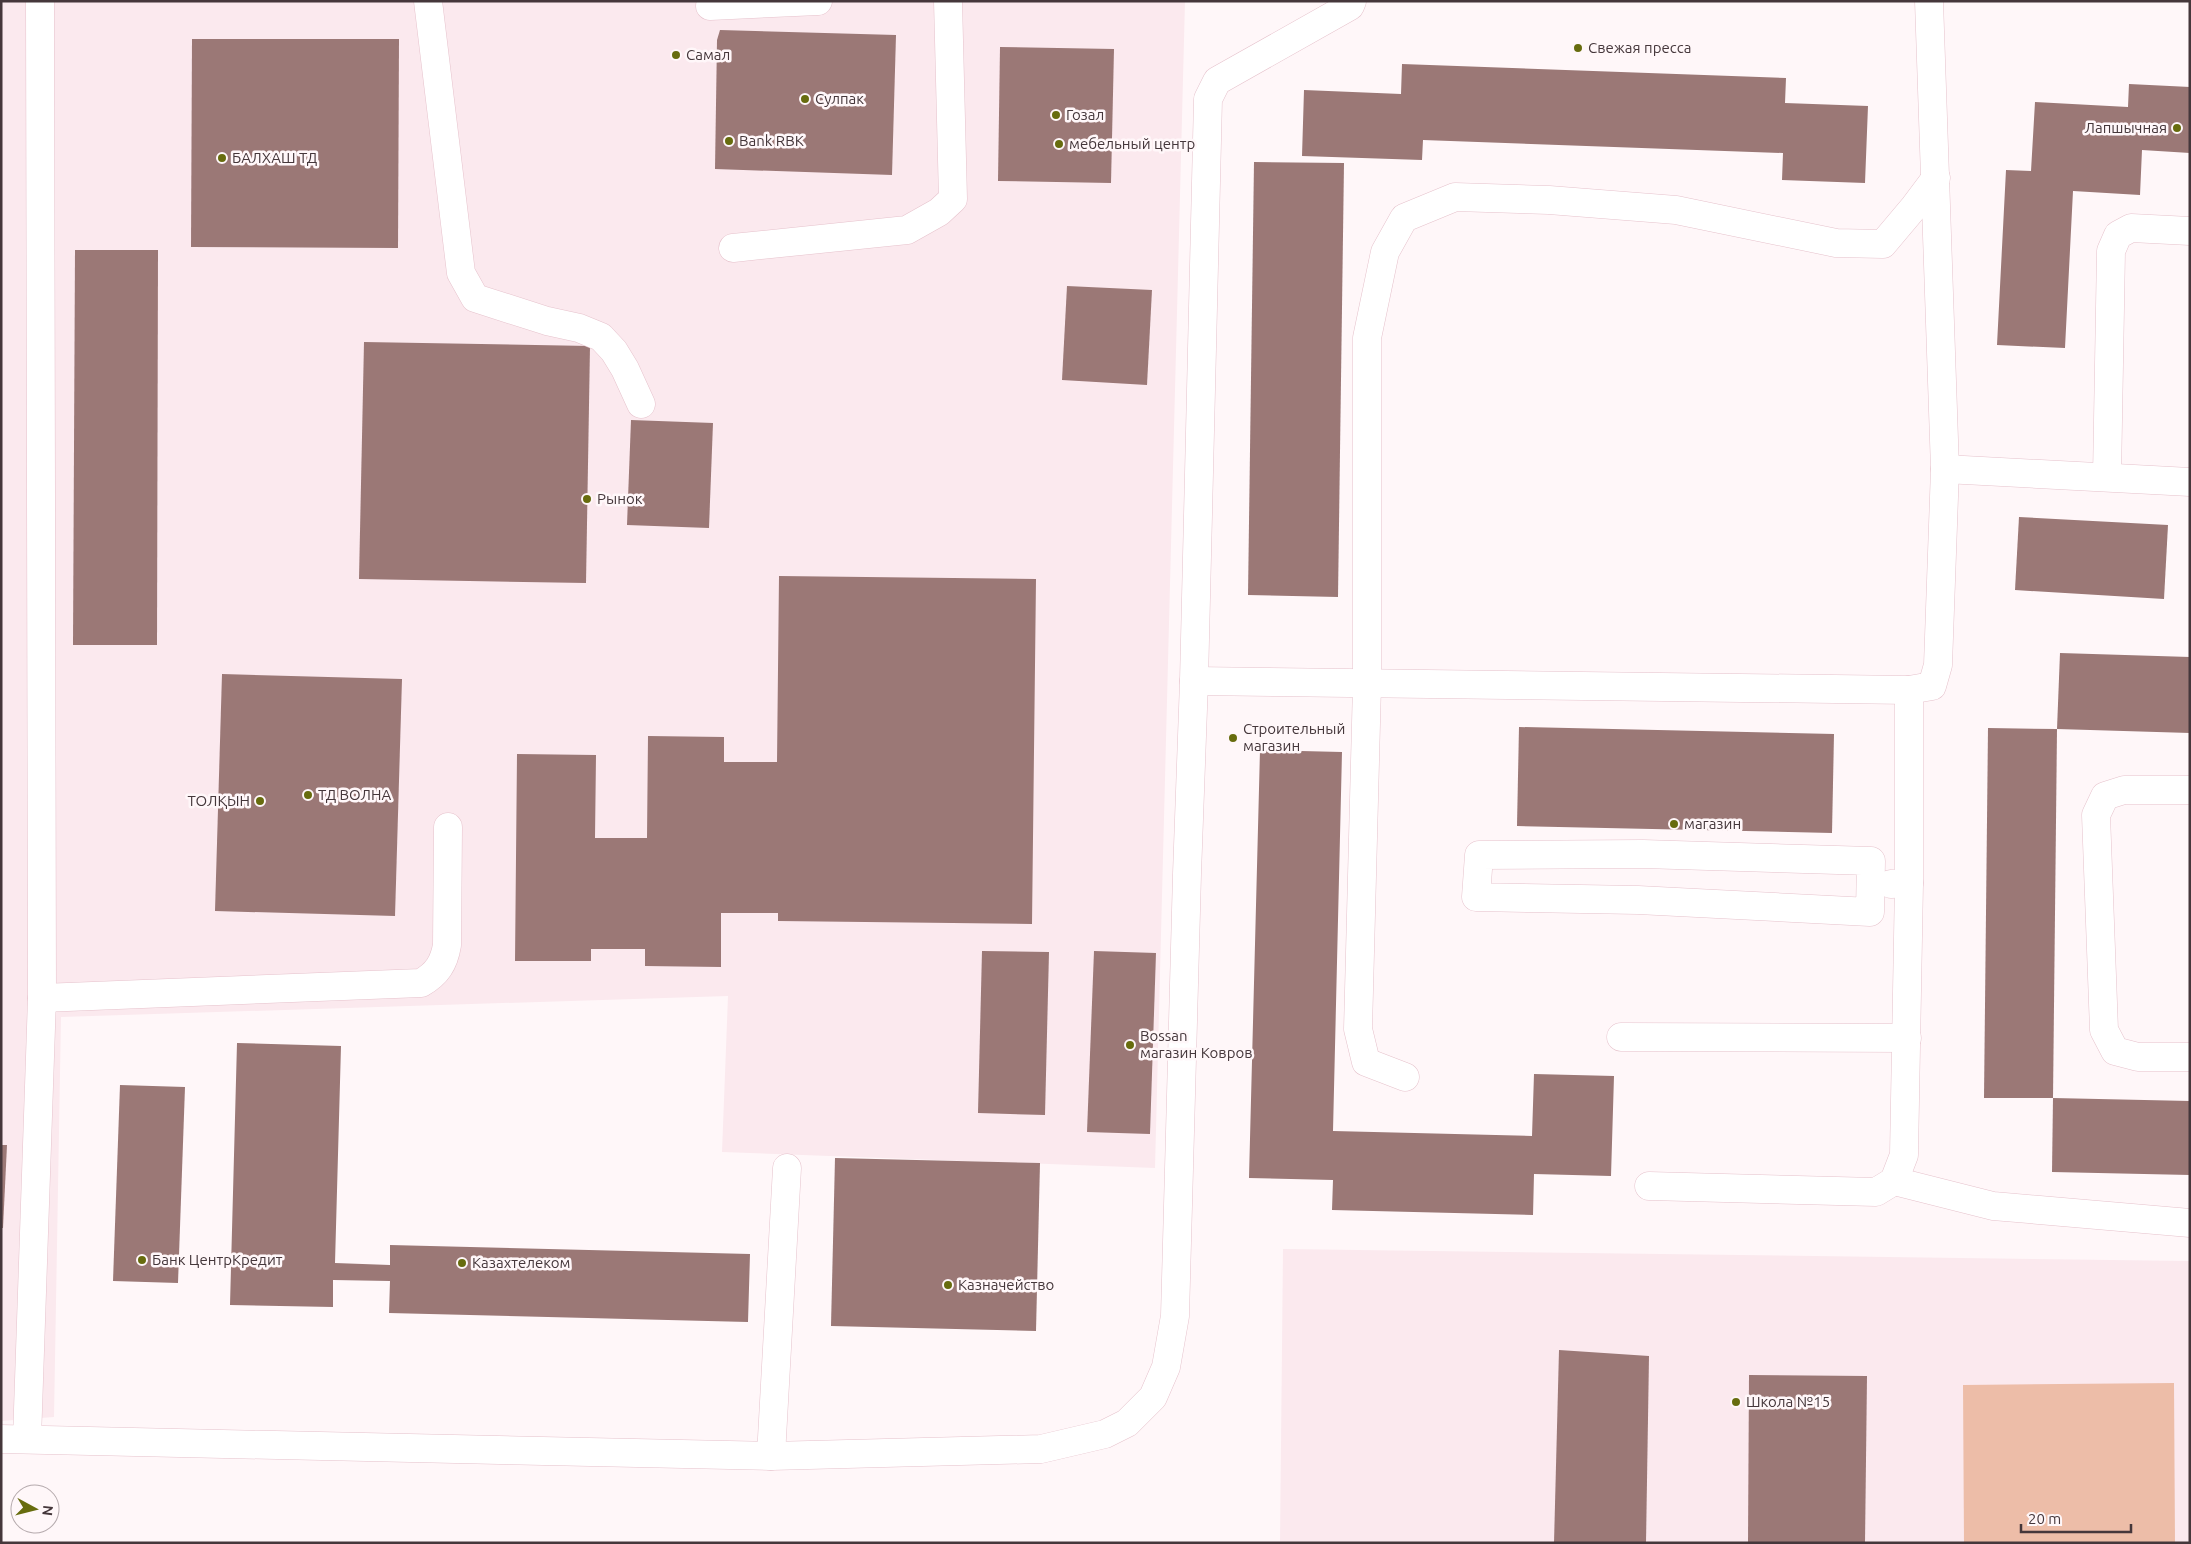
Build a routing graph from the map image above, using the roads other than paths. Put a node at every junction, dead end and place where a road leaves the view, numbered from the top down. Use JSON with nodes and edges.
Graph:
{"nodes":[{"id":1,"x":40,"y":1,"type":"edge"},
{"id":2,"x":428,"y":1,"type":"edge"},
{"id":3,"x":818,"y":1,"type":"edge"},
{"id":4,"x":948,"y":1,"type":"edge"},
{"id":5,"x":1352,"y":1,"type":"edge"},
{"id":6,"x":1930,"y":1,"type":"edge"},
{"id":7,"x":710,"y":6,"type":"dead end"},
{"id":8,"x":1936,"y":178,"type":"junction"},
{"id":9,"x":2190,"y":231,"type":"edge"},
{"id":10,"x":734,"y":248,"type":"dead end"},
{"id":11,"x":641,"y":404,"type":"dead end"},
{"id":12,"x":1944,"y":469,"type":"junction"},
{"id":13,"x":2107,"y":477,"type":"junction"},
{"id":14,"x":2190,"y":482,"type":"edge"},
{"id":15,"x":1194,"y":681,"type":"junction"},
{"id":16,"x":1367,"y":685,"type":"junction"},
{"id":17,"x":1909,"y":690,"type":"junction"},
{"id":18,"x":2190,"y":790,"type":"edge"},
{"id":19,"x":448,"y":827,"type":"dead end"},
{"id":20,"x":1909,"y":883,"type":"junction"},
{"id":21,"x":1871,"y":885,"type":"junction"},
{"id":22,"x":42,"y":998,"type":"junction"},
{"id":23,"x":1620,"y":1037,"type":"dead end"},
{"id":24,"x":1907,"y":1038,"type":"junction"},
{"id":25,"x":2190,"y":1057,"type":"edge"},
{"id":26,"x":1406,"y":1077,"type":"dead end"},
{"id":27,"x":787,"y":1168,"type":"dead end"},
{"id":28,"x":1894,"y":1181,"type":"junction"},
{"id":29,"x":1649,"y":1186,"type":"dead end"},
{"id":30,"x":2190,"y":1223,"type":"edge"},
{"id":31,"x":14,"y":1439,"type":"edge"},
{"id":32,"x":771,"y":1456,"type":"junction"}],
"edges":[{"from":1,"to":22,"type":"street"},
{"from":2,"to":11,"type":"street"},
{"from":3,"to":7,"type":"street"},
{"from":4,"to":10,"type":"street"},
{"from":5,"to":15,"type":"street"},
{"from":6,"to":8,"type":"street"},
{"from":8,"to":12,"type":"street"},
{"from":8,"to":16,"type":"street"},
{"from":9,"to":13,"type":"street"},
{"from":12,"to":13,"type":"street"},
{"from":12,"to":17,"type":"street"},
{"from":13,"to":14,"type":"street"},
{"from":15,"to":16,"type":"street"},
{"from":15,"to":32,"type":"street"},
{"from":16,"to":17,"type":"street"},
{"from":16,"to":26,"type":"street"},
{"from":17,"to":20,"type":"street"},
{"from":18,"to":25,"type":"street"},
{"from":19,"to":22,"type":"street"},
{"from":20,"to":21,"type":"street"},
{"from":20,"to":24,"type":"street"},
{"from":21,"to":21,"type":"street"},
{"from":22,"to":31,"type":"street"},
{"from":23,"to":24,"type":"street"},
{"from":24,"to":28,"type":"street"},
{"from":27,"to":32,"type":"street"},
{"from":28,"to":29,"type":"street"},
{"from":28,"to":30,"type":"street"},
{"from":31,"to":32,"type":"street"}]}
